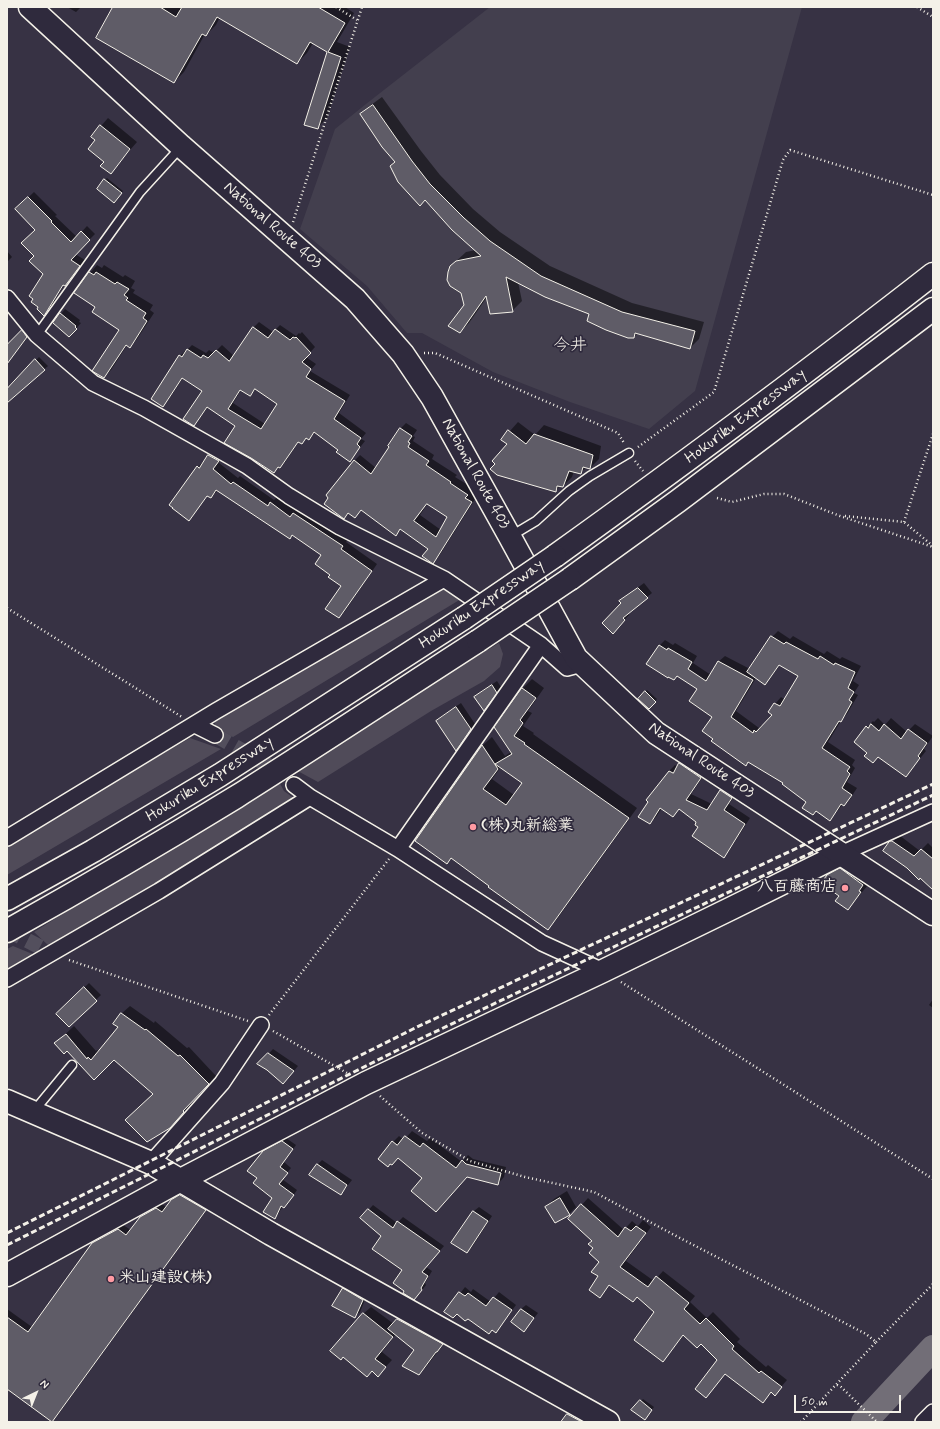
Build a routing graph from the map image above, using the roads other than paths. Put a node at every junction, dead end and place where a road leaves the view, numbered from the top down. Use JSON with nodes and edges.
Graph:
{"nodes":[{"id":1,"x":31,"y":7,"type":"edge"},
{"id":2,"x":181,"y":146,"type":"junction"},
{"id":3,"x":933,"y":274,"type":"edge"},
{"id":4,"x":7,"y":298,"type":"edge"},
{"id":5,"x":933,"y":309,"type":"edge"},
{"id":6,"x":37,"y":336,"type":"junction"},
{"id":7,"x":629,"y":453,"type":"road end"},
{"id":8,"x":510,"y":537,"type":"junction"},
{"id":9,"x":444,"y":579,"type":"junction"},
{"id":10,"x":541,"y":645,"type":"junction"},
{"id":11,"x":582,"y":664,"type":"junction"},
{"id":12,"x":195,"y":724,"type":"junction"},
{"id":13,"x":215,"y":735,"type":"tunnel mouth"},
{"id":14,"x":294,"y":785,"type":"tunnel mouth"},
{"id":15,"x":310,"y":797,"type":"junction"},
{"id":16,"x":933,"y":812,"type":"edge"},
{"id":17,"x":7,"y":838,"type":"edge"},
{"id":18,"x":398,"y":848,"type":"junction"},
{"id":19,"x":841,"y":854,"type":"junction"},
{"id":20,"x":7,"y":899,"type":"edge"},
{"id":21,"x":933,"y":914,"type":"edge"},
{"id":22,"x":7,"y":931,"type":"edge"},
{"id":23,"x":603,"y":971,"type":"junction"},
{"id":24,"x":7,"y":979,"type":"edge"},
{"id":25,"x":261,"y":1025,"type":"road end"},
{"id":26,"x":72,"y":1065,"type":"dead end"},
{"id":27,"x":7,"y":1101,"type":"edge"},
{"id":28,"x":34,"y":1112,"type":"junction"},
{"id":29,"x":151,"y":1163,"type":"junction"},
{"id":30,"x":179,"y":1181,"type":"junction"},
{"id":31,"x":7,"y":1275,"type":"edge"},
{"id":32,"x":933,"y":1412,"type":"edge"},
{"id":33,"x":608,"y":1422,"type":"edge"},
{"id":34,"x":923,"y":1422,"type":"edge"}],
"edges":[{"from":1,"to":2,"type":"main road","name":"National Route 403"},
{"from":2,"to":6,"type":"lane"},
{"from":2,"to":8,"type":"main road","name":"National Route 403"},
{"from":3,"to":20,"type":"main road","name":"Hokuriku Expressway","bridge":true},
{"from":4,"to":6,"type":"street"},
{"from":5,"to":22,"type":"main road","name":"Hokuriku Expressway","bridge":true},
{"from":6,"to":9,"type":"street"},
{"from":7,"to":8,"type":"lane"},
{"from":8,"to":11,"type":"main road","name":"National Route 403"},
{"from":9,"to":10,"type":"street"},
{"from":9,"to":12,"type":"street"},
{"from":10,"to":11,"type":"street"},
{"from":10,"to":18,"type":"street"},
{"from":11,"to":19,"type":"main road","name":"National Route 403"},
{"from":12,"to":13,"type":"street"},
{"from":12,"to":17,"type":"street"},
{"from":14,"to":15,"type":"street"},
{"from":15,"to":18,"type":"street"},
{"from":15,"to":24,"type":"street"},
{"from":16,"to":19,"type":"street"},
{"from":18,"to":23,"type":"street"},
{"from":19,"to":21,"type":"main road","name":"National Route 403"},
{"from":19,"to":23,"type":"main road"},
{"from":23,"to":30,"type":"main road"},
{"from":25,"to":29,"type":"street"},
{"from":26,"to":28,"type":"lane"},
{"from":27,"to":28,"type":"main road"},
{"from":28,"to":29,"type":"main road"},
{"from":29,"to":30,"type":"main road"},
{"from":30,"to":31,"type":"main road"},
{"from":30,"to":33,"type":"main road"},
{"from":32,"to":34,"type":"street"}]}
